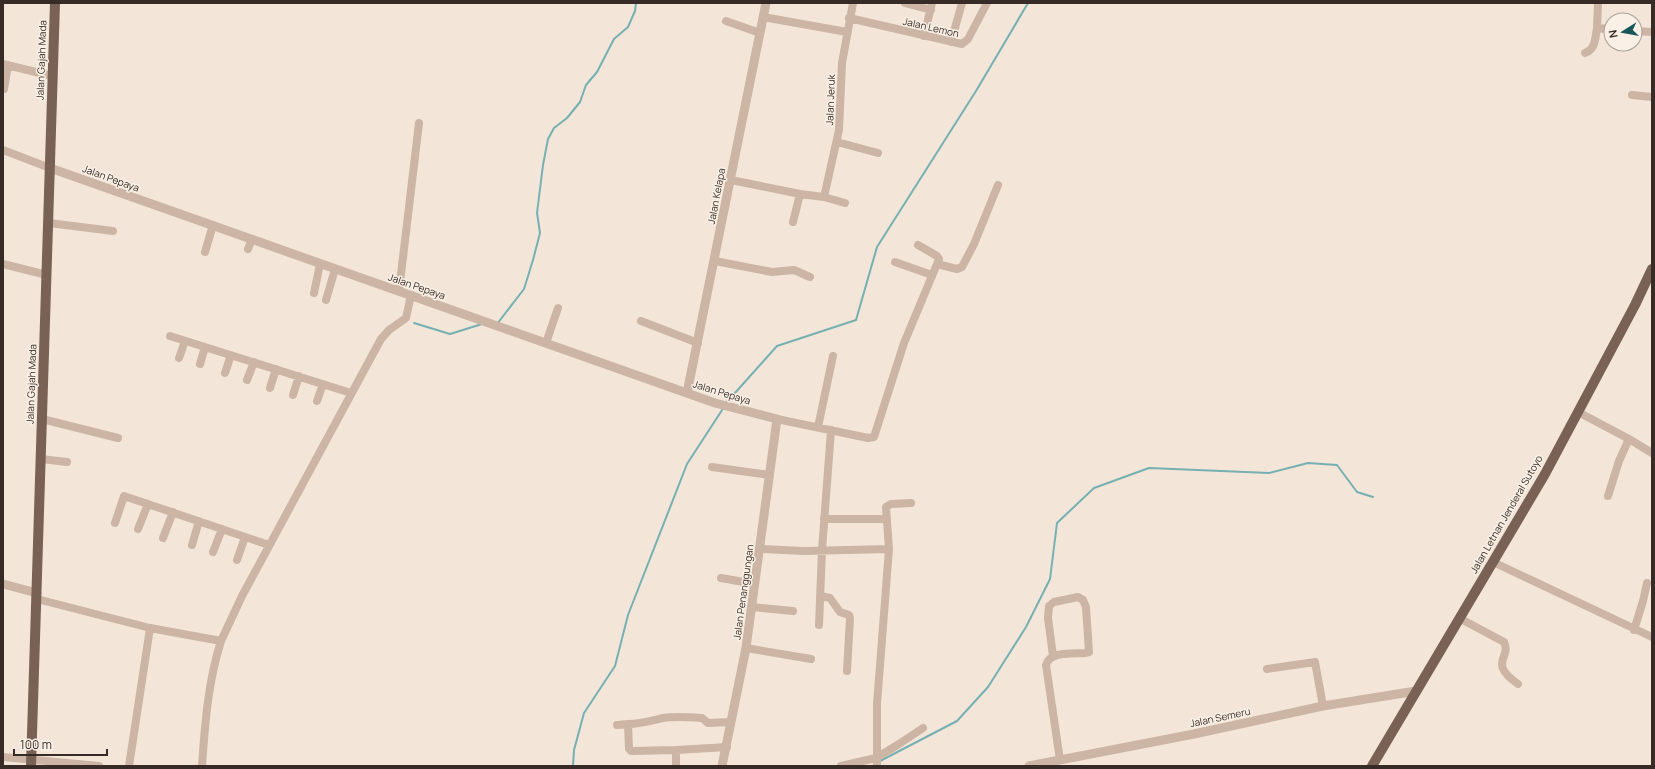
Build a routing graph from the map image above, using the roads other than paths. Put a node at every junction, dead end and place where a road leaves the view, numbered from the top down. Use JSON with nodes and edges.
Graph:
{"nodes":[{"id":1,"x":55,"y":3,"type":"edge"},
{"id":2,"x":766,"y":3,"type":"edge"},
{"id":3,"x":853,"y":3,"type":"edge"},
{"id":4,"x":904,"y":3,"type":"edge"},
{"id":5,"x":962,"y":3,"type":"edge"},
{"id":6,"x":987,"y":3,"type":"edge"},
{"id":7,"x":1598,"y":3,"type":"edge"},
{"id":8,"x":932,"y":6,"type":"edge"},
{"id":9,"x":763,"y":17,"type":"junction"},
{"id":10,"x":849,"y":18,"type":"junction"},
{"id":11,"x":726,"y":21,"type":"dead end"},
{"id":12,"x":1597,"y":28,"type":"junction"},
{"id":13,"x":1603,"y":28,"type":"edge"},
{"id":14,"x":847,"y":32,"type":"junction"},
{"id":15,"x":760,"y":33,"type":"junction"},
{"id":16,"x":924,"y":36,"type":"junction"},
{"id":17,"x":951,"y":42,"type":"junction"},
{"id":18,"x":1585,"y":53,"type":"dead end"},
{"id":19,"x":6,"y":65,"type":"edge"},
{"id":20,"x":52,"y":76,"type":"junction"},
{"id":21,"x":4,"y":89,"type":"dead end"},
{"id":22,"x":1632,"y":95,"type":"dead end"},
{"id":23,"x":1652,"y":97,"type":"edge"},
{"id":24,"x":419,"y":123,"type":"dead end"},
{"id":25,"x":836,"y":142,"type":"junction"},
{"id":26,"x":3,"y":150,"type":"edge"},
{"id":27,"x":878,"y":153,"type":"dead end"},
{"id":28,"x":50,"y":168,"type":"junction"},
{"id":29,"x":731,"y":180,"type":"junction"},
{"id":30,"x":998,"y":185,"type":"dead end"},
{"id":31,"x":800,"y":194,"type":"junction"},
{"id":32,"x":824,"y":198,"type":"junction"},
{"id":33,"x":845,"y":203,"type":"dead end"},
{"id":34,"x":793,"y":222,"type":"dead end"},
{"id":35,"x":49,"y":223,"type":"junction"},
{"id":36,"x":212,"y":226,"type":"junction"},
{"id":37,"x":113,"y":231,"type":"dead end"},
{"id":38,"x":252,"y":239,"type":"junction"},
{"id":39,"x":918,"y":244,"type":"dead end"},
{"id":40,"x":248,"y":249,"type":"dead end"},
{"id":41,"x":205,"y":252,"type":"dead end"},
{"id":42,"x":714,"y":261,"type":"junction"},
{"id":43,"x":895,"y":262,"type":"dead end"},
{"id":44,"x":3,"y":264,"type":"edge"},
{"id":45,"x":320,"y":264,"type":"junction"},
{"id":46,"x":937,"y":264,"type":"junction"},
{"id":47,"x":335,"y":269,"type":"junction"},
{"id":48,"x":1652,"y":269,"type":"edge"},
{"id":49,"x":46,"y":275,"type":"junction"},
{"id":50,"x":932,"y":275,"type":"junction"},
{"id":51,"x":810,"y":277,"type":"dead end"},
{"id":52,"x":399,"y":291,"type":"junction"},
{"id":53,"x":314,"y":293,"type":"dead end"},
{"id":54,"x":411,"y":295,"type":"junction"},
{"id":55,"x":326,"y":300,"type":"dead end"},
{"id":56,"x":558,"y":308,"type":"dead end"},
{"id":57,"x":641,"y":321,"type":"dead end"},
{"id":58,"x":170,"y":336,"type":"dead end"},
{"id":59,"x":185,"y":341,"type":"junction"},
{"id":60,"x":546,"y":343,"type":"junction"},
{"id":61,"x":698,"y":343,"type":"junction"},
{"id":62,"x":205,"y":347,"type":"junction"},
{"id":63,"x":231,"y":355,"type":"junction"},
{"id":64,"x":833,"y":356,"type":"dead end"},
{"id":65,"x":179,"y":358,"type":"dead end"},
{"id":66,"x":254,"y":362,"type":"junction"},
{"id":67,"x":200,"y":364,"type":"dead end"},
{"id":68,"x":276,"y":369,"type":"junction"},
{"id":69,"x":225,"y":373,"type":"dead end"},
{"id":70,"x":299,"y":376,"type":"junction"},
{"id":71,"x":247,"y":380,"type":"dead end"},
{"id":72,"x":322,"y":384,"type":"junction"},
{"id":73,"x":270,"y":388,"type":"dead end"},
{"id":74,"x":351,"y":393,"type":"junction"},
{"id":75,"x":687,"y":393,"type":"junction"},
{"id":76,"x":293,"y":395,"type":"dead end"},
{"id":77,"x":317,"y":401,"type":"dead end"},
{"id":78,"x":1578,"y":412,"type":"junction"},
{"id":79,"x":42,"y":419,"type":"junction"},
{"id":80,"x":777,"y":419,"type":"junction"},
{"id":81,"x":818,"y":427,"type":"junction"},
{"id":82,"x":831,"y":430,"type":"junction"},
{"id":83,"x":118,"y":438,"type":"dead end"},
{"id":84,"x":1629,"y":439,"type":"junction"},
{"id":85,"x":1652,"y":453,"type":"edge"},
{"id":86,"x":41,"y":459,"type":"junction"},
{"id":87,"x":66,"y":462,"type":"dead end"},
{"id":88,"x":712,"y":466,"type":"dead end"},
{"id":89,"x":770,"y":475,"type":"junction"},
{"id":90,"x":1608,"y":496,"type":"dead end"},
{"id":91,"x":911,"y":503,"type":"dead end"},
{"id":92,"x":148,"y":504,"type":"junction"},
{"id":93,"x":173,"y":512,"type":"junction"},
{"id":94,"x":887,"y":518,"type":"junction"},
{"id":95,"x":824,"y":520,"type":"junction"},
{"id":96,"x":200,"y":521,"type":"junction"},
{"id":97,"x":115,"y":523,"type":"dead end"},
{"id":98,"x":138,"y":529,"type":"dead end"},
{"id":99,"x":222,"y":529,"type":"junction"},
{"id":100,"x":245,"y":537,"type":"junction"},
{"id":101,"x":163,"y":538,"type":"dead end"},
{"id":102,"x":192,"y":545,"type":"dead end"},
{"id":103,"x":269,"y":545,"type":"junction"},
{"id":104,"x":760,"y":549,"type":"junction"},
{"id":105,"x":889,"y":549,"type":"junction"},
{"id":106,"x":822,"y":550,"type":"junction"},
{"id":107,"x":213,"y":552,"type":"dead end"},
{"id":108,"x":238,"y":560,"type":"dead end"},
{"id":109,"x":1493,"y":562,"type":"junction"},
{"id":110,"x":721,"y":578,"type":"dead end"},
{"id":111,"x":1647,"y":583,"type":"dead end"},
{"id":112,"x":3,"y":584,"type":"edge"},
{"id":113,"x":755,"y":584,"type":"junction"},
{"id":114,"x":37,"y":596,"type":"junction"},
{"id":115,"x":820,"y":596,"type":"junction"},
{"id":116,"x":752,"y":607,"type":"junction"},
{"id":117,"x":793,"y":611,"type":"dead end"},
{"id":118,"x":1459,"y":618,"type":"junction"},
{"id":119,"x":818,"y":625,"type":"dead end"},
{"id":120,"x":150,"y":628,"type":"junction"},
{"id":121,"x":1634,"y":630,"type":"junction"},
{"id":122,"x":1652,"y":637,"type":"edge"},
{"id":123,"x":220,"y":640,"type":"junction"},
{"id":124,"x":746,"y":648,"type":"junction"},
{"id":125,"x":1053,"y":656,"type":"junction"},
{"id":126,"x":811,"y":659,"type":"dead end"},
{"id":127,"x":1267,"y":669,"type":"dead end"},
{"id":128,"x":848,"y":671,"type":"dead end"},
{"id":129,"x":1518,"y":684,"type":"dead end"},
{"id":130,"x":1416,"y":691,"type":"junction"},
{"id":131,"x":1323,"y":706,"type":"junction"},
{"id":132,"x":732,"y":722,"type":"junction"},
{"id":133,"x":628,"y":724,"type":"junction"},
{"id":134,"x":617,"y":725,"type":"dead end"},
{"id":135,"x":923,"y":728,"type":"dead end"},
{"id":136,"x":726,"y":747,"type":"junction"},
{"id":137,"x":676,"y":750,"type":"junction"},
{"id":138,"x":3,"y":757,"type":"edge"},
{"id":139,"x":1060,"y":760,"type":"junction"},
{"id":140,"x":876,"y":761,"type":"edge"},
{"id":141,"x":31,"y":763,"type":"edge"},
{"id":142,"x":99,"y":766,"type":"edge"},
{"id":143,"x":129,"y":766,"type":"edge"},
{"id":144,"x":202,"y":766,"type":"edge"},
{"id":145,"x":676,"y":766,"type":"edge"},
{"id":146,"x":722,"y":766,"type":"edge"},
{"id":147,"x":841,"y":766,"type":"edge"},
{"id":148,"x":1029,"y":766,"type":"edge"},
{"id":149,"x":1372,"y":766,"type":"edge"}],
"edges":[{"from":1,"to":20,"type":"main road","name":"Jalan Gajah Mada"},
{"from":2,"to":9,"type":"street","name":"Jalan Kelapa"},
{"from":3,"to":10,"type":"street","name":"Jalan Jeruk"},
{"from":4,"to":8,"type":"street"},
{"from":5,"to":17,"type":"street"},
{"from":6,"to":17,"type":"street","name":"Jalan Lemon"},
{"from":7,"to":12,"type":"street"},
{"from":8,"to":16,"type":"street"},
{"from":9,"to":14,"type":"street"},
{"from":9,"to":15,"type":"street","name":"Jalan Kelapa"},
{"from":10,"to":14,"type":"street","name":"Jalan Jeruk"},
{"from":10,"to":16,"type":"street","name":"Jalan Lemon"},
{"from":11,"to":15,"type":"street"},
{"from":12,"to":13,"type":"street"},
{"from":12,"to":18,"type":"street"},
{"from":14,"to":25,"type":"street","name":"Jalan Jeruk"},
{"from":15,"to":29,"type":"street","name":"Jalan Kelapa"},
{"from":16,"to":17,"type":"street","name":"Jalan Lemon"},
{"from":19,"to":20,"type":"street"},
{"from":19,"to":21,"type":"street"},
{"from":20,"to":28,"type":"main road","name":"Jalan Gajah Mada"},
{"from":22,"to":23,"type":"street"},
{"from":24,"to":52,"type":"street"},
{"from":25,"to":27,"type":"street"},
{"from":25,"to":32,"type":"street","name":"Jalan Jeruk"},
{"from":26,"to":28,"type":"street"},
{"from":28,"to":35,"type":"main road","name":"Jalan Gajah Mada"},
{"from":28,"to":36,"type":"street","name":"Jalan Pepaya"},
{"from":29,"to":31,"type":"street"},
{"from":29,"to":42,"type":"street","name":"Jalan Kelapa"},
{"from":30,"to":46,"type":"street"},
{"from":31,"to":32,"type":"street"},
{"from":31,"to":34,"type":"street"},
{"from":32,"to":33,"type":"street"},
{"from":35,"to":37,"type":"street"},
{"from":35,"to":49,"type":"main road","name":"Jalan Gajah Mada"},
{"from":36,"to":38,"type":"street","name":"Jalan Pepaya"},
{"from":36,"to":41,"type":"street"},
{"from":38,"to":40,"type":"street"},
{"from":38,"to":45,"type":"street","name":"Jalan Pepaya"},
{"from":39,"to":46,"type":"street"},
{"from":42,"to":51,"type":"street"},
{"from":42,"to":61,"type":"street","name":"Jalan Kelapa"},
{"from":43,"to":50,"type":"street"},
{"from":44,"to":49,"type":"street"},
{"from":45,"to":47,"type":"street","name":"Jalan Pepaya"},
{"from":45,"to":53,"type":"street"},
{"from":46,"to":50,"type":"street"},
{"from":47,"to":52,"type":"street","name":"Jalan Pepaya"},
{"from":47,"to":55,"type":"street"},
{"from":48,"to":78,"type":"main road","name":"Jalan Letnan Jenderal Sutoyo"},
{"from":49,"to":79,"type":"main road","name":"Jalan Gajah Mada"},
{"from":50,"to":82,"type":"street"},
{"from":52,"to":54,"type":"street","name":"Jalan Pepaya"},
{"from":54,"to":60,"type":"street","name":"Jalan Pepaya"},
{"from":54,"to":74,"type":"street"},
{"from":56,"to":60,"type":"street"},
{"from":57,"to":61,"type":"street"},
{"from":58,"to":59,"type":"street"},
{"from":59,"to":62,"type":"street"},
{"from":59,"to":65,"type":"street"},
{"from":60,"to":75,"type":"street","name":"Jalan Pepaya"},
{"from":61,"to":75,"type":"street","name":"Jalan Kelapa"},
{"from":62,"to":63,"type":"street"},
{"from":62,"to":67,"type":"street"},
{"from":63,"to":66,"type":"street"},
{"from":63,"to":69,"type":"street"},
{"from":64,"to":81,"type":"street"},
{"from":66,"to":68,"type":"street"},
{"from":66,"to":71,"type":"street"},
{"from":68,"to":70,"type":"street"},
{"from":68,"to":73,"type":"street"},
{"from":70,"to":72,"type":"street"},
{"from":70,"to":76,"type":"street"},
{"from":72,"to":74,"type":"street"},
{"from":72,"to":77,"type":"street"},
{"from":74,"to":103,"type":"street"},
{"from":75,"to":80,"type":"street","name":"Jalan Pepaya"},
{"from":78,"to":84,"type":"street"},
{"from":78,"to":109,"type":"main road","name":"Jalan Letnan Jenderal Sutoyo"},
{"from":79,"to":83,"type":"street"},
{"from":79,"to":86,"type":"main road","name":"Jalan Gajah Mada"},
{"from":80,"to":81,"type":"street"},
{"from":80,"to":89,"type":"street","name":"Jalan Penanggungan"},
{"from":81,"to":82,"type":"street"},
{"from":82,"to":95,"type":"street"},
{"from":84,"to":85,"type":"street"},
{"from":84,"to":90,"type":"street"},
{"from":86,"to":87,"type":"street"},
{"from":86,"to":114,"type":"main road","name":"Jalan Gajah Mada"},
{"from":88,"to":89,"type":"street"},
{"from":89,"to":104,"type":"street","name":"Jalan Penanggungan"},
{"from":91,"to":94,"type":"street"},
{"from":92,"to":93,"type":"street"},
{"from":92,"to":97,"type":"street"},
{"from":92,"to":98,"type":"street"},
{"from":93,"to":96,"type":"street"},
{"from":93,"to":101,"type":"street"},
{"from":94,"to":95,"type":"street"},
{"from":94,"to":105,"type":"street"},
{"from":95,"to":106,"type":"street"},
{"from":96,"to":99,"type":"street"},
{"from":96,"to":102,"type":"street"},
{"from":99,"to":100,"type":"street"},
{"from":99,"to":107,"type":"street"},
{"from":100,"to":103,"type":"street"},
{"from":100,"to":108,"type":"street"},
{"from":103,"to":123,"type":"street"},
{"from":104,"to":106,"type":"street"},
{"from":104,"to":113,"type":"street","name":"Jalan Penanggungan"},
{"from":105,"to":106,"type":"street"},
{"from":105,"to":140,"type":"street"},
{"from":106,"to":115,"type":"street"},
{"from":109,"to":118,"type":"main road","name":"Jalan Letnan Jenderal Sutoyo"},
{"from":109,"to":121,"type":"street"},
{"from":110,"to":113,"type":"street"},
{"from":111,"to":121,"type":"street"},
{"from":112,"to":114,"type":"street"},
{"from":113,"to":116,"type":"street","name":"Jalan Penanggungan"},
{"from":114,"to":120,"type":"street"},
{"from":114,"to":141,"type":"main road","name":"Jalan Gajah Mada"},
{"from":115,"to":119,"type":"street"},
{"from":115,"to":128,"type":"street"},
{"from":116,"to":117,"type":"street"},
{"from":116,"to":124,"type":"street","name":"Jalan Penanggungan"},
{"from":118,"to":129,"type":"street"},
{"from":118,"to":130,"type":"main road","name":"Jalan Letnan Jenderal Sutoyo"},
{"from":120,"to":123,"type":"street"},
{"from":120,"to":143,"type":"street"},
{"from":121,"to":122,"type":"street"},
{"from":123,"to":144,"type":"street"},
{"from":124,"to":126,"type":"street"},
{"from":124,"to":132,"type":"street","name":"Jalan Penanggungan"},
{"from":125,"to":125,"type":"street"},
{"from":125,"to":139,"type":"street"},
{"from":127,"to":131,"type":"street"},
{"from":130,"to":131,"type":"street","name":"Jalan Semeru"},
{"from":130,"to":149,"type":"main road","name":"Jalan Letnan Jenderal Sutoyo"},
{"from":131,"to":139,"type":"street","name":"Jalan Semeru"},
{"from":132,"to":133,"type":"street"},
{"from":132,"to":136,"type":"street","name":"Jalan Penanggungan"},
{"from":133,"to":134,"type":"street"},
{"from":133,"to":137,"type":"street"},
{"from":135,"to":140,"type":"street"},
{"from":136,"to":137,"type":"street"},
{"from":136,"to":146,"type":"street","name":"Jalan Penanggungan"},
{"from":137,"to":145,"type":"street"},
{"from":138,"to":141,"type":"street"},
{"from":139,"to":148,"type":"street","name":"Jalan Semeru"},
{"from":140,"to":147,"type":"street"},
{"from":141,"to":142,"type":"street"}]}
